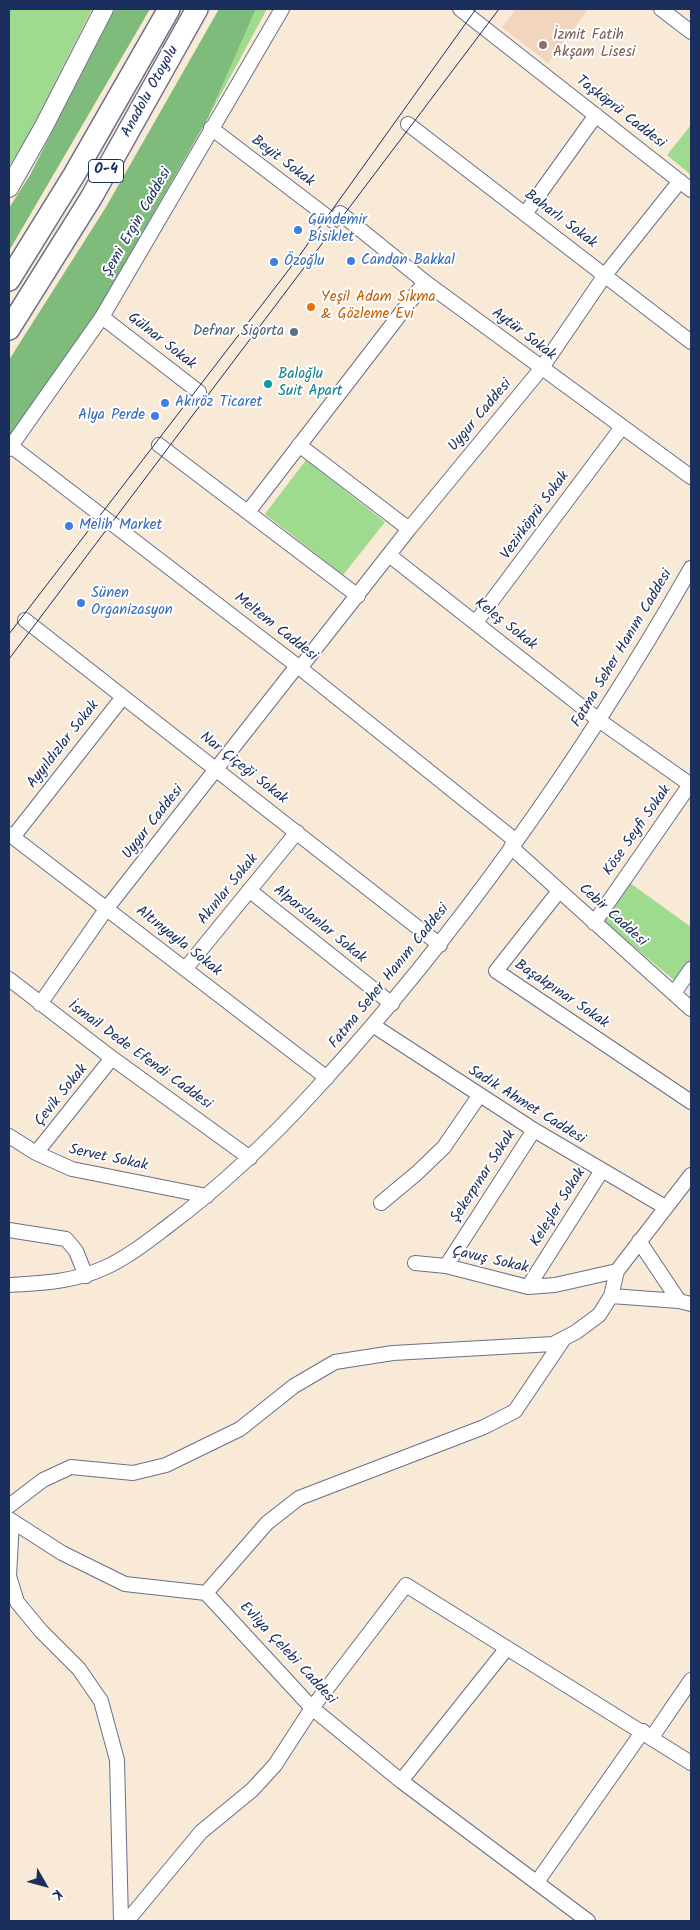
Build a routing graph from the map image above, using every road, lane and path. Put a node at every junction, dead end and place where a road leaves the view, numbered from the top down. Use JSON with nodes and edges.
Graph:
{"nodes":[{"id":1,"x":104,"y":9,"type":"edge"},
{"id":2,"x":169,"y":9,"type":"edge"},
{"id":3,"x":197,"y":9,"type":"edge"},
{"id":4,"x":282,"y":9,"type":"edge"},
{"id":5,"x":460,"y":9,"type":"edge"},
{"id":6,"x":662,"y":9,"type":"edge"},
{"id":7,"x":691,"y":32,"type":"edge"},
{"id":8,"x":596,"y":115,"type":"junction"},
{"id":9,"x":408,"y":124,"type":"dead end"},
{"id":10,"x":211,"y":128,"type":"junction"},
{"id":11,"x":680,"y":181,"type":"junction"},
{"id":12,"x":9,"y":188,"type":"edge"},
{"id":13,"x":691,"y":190,"type":"edge"},
{"id":14,"x":525,"y":214,"type":"junction"},
{"id":15,"x":337,"y":217,"type":"joint"},
{"id":16,"x":606,"y":275,"type":"junction"},
{"id":17,"x":9,"y":280,"type":"edge"},
{"id":18,"x":425,"y":282,"type":"junction"},
{"id":19,"x":102,"y":317,"type":"junction"},
{"id":20,"x":9,"y":329,"type":"edge"},
{"id":21,"x":691,"y":342,"type":"edge"},
{"id":22,"x":541,"y":368,"type":"junction"},
{"id":23,"x":199,"y":392,"type":"dead end"},
{"id":24,"x":622,"y":427,"type":"junction"},
{"id":25,"x":160,"y":445,"type":"dead end"},
{"id":26,"x":299,"y":445,"type":"junction"},
{"id":27,"x":10,"y":448,"type":"edge"},
{"id":28,"x":691,"y":477,"type":"edge"},
{"id":29,"x":248,"y":512,"type":"junction"},
{"id":30,"x":409,"y":529,"type":"junction"},
{"id":31,"x":389,"y":555,"type":"junction"},
{"id":32,"x":691,"y":568,"type":"edge"},
{"id":33,"x":358,"y":596,"type":"junction"},
{"id":34,"x":25,"y":620,"type":"dead end"},
{"id":35,"x":476,"y":622,"type":"junction"},
{"id":36,"x":299,"y":667,"type":"junction"},
{"id":37,"x":123,"y":697,"type":"junction"},
{"id":38,"x":600,"y":721,"type":"junction"},
{"id":39,"x":216,"y":770,"type":"junction"},
{"id":40,"x":691,"y":784,"type":"edge"},
{"id":41,"x":297,"y":832,"type":"junction"},
{"id":42,"x":11,"y":836,"type":"edge"},
{"id":43,"x":513,"y":844,"type":"junction"},
{"id":44,"x":250,"y":890,"type":"junction"},
{"id":45,"x":559,"y":891,"type":"junction"},
{"id":46,"x":107,"y":908,"type":"junction"},
{"id":47,"x":594,"y":923,"type":"junction"},
{"id":48,"x":440,"y":945,"type":"junction"},
{"id":49,"x":186,"y":968,"type":"junction"},
{"id":50,"x":691,"y":968,"type":"edge"},
{"id":51,"x":9,"y":979,"type":"edge"},
{"id":52,"x":674,"y":993,"type":"junction"},
{"id":53,"x":40,"y":1004,"type":"junction"},
{"id":54,"x":392,"y":1004,"type":"junction"},
{"id":55,"x":691,"y":1009,"type":"edge"},
{"id":56,"x":374,"y":1026,"type":"junction"},
{"id":57,"x":112,"y":1058,"type":"junction"},
{"id":58,"x":327,"y":1078,"type":"junction"},
{"id":59,"x":478,"y":1096,"type":"junction"},
{"id":60,"x":691,"y":1102,"type":"edge"},
{"id":61,"x":534,"y":1130,"type":"junction"},
{"id":62,"x":9,"y":1136,"type":"edge"},
{"id":63,"x":36,"y":1153,"type":"junction"},
{"id":64,"x":250,"y":1158,"type":"junction"},
{"id":65,"x":601,"y":1172,"type":"junction"},
{"id":66,"x":691,"y":1175,"type":"edge"},
{"id":67,"x":208,"y":1196,"type":"junction"},
{"id":68,"x":381,"y":1203,"type":"dead end"},
{"id":69,"x":665,"y":1208,"type":"junction"},
{"id":70,"x":9,"y":1230,"type":"edge"},
{"id":71,"x":639,"y":1241,"type":"junction"},
{"id":72,"x":415,"y":1263,"type":"dead end"},
{"id":73,"x":446,"y":1266,"type":"junction"},
{"id":74,"x":618,"y":1271,"type":"junction"},
{"id":75,"x":86,"y":1276,"type":"junction"},
{"id":76,"x":9,"y":1285,"type":"edge"},
{"id":77,"x":528,"y":1287,"type":"junction"},
{"id":78,"x":612,"y":1296,"type":"junction"},
{"id":79,"x":685,"y":1303,"type":"edge"},
{"id":80,"x":563,"y":1340,"type":"junction"},
{"id":81,"x":9,"y":1506,"type":"edge"},
{"id":82,"x":11,"y":1520,"type":"edge"},
{"id":83,"x":206,"y":1593,"type":"junction"},
{"id":84,"x":13,"y":1606,"type":"edge"},
{"id":85,"x":507,"y":1648,"type":"junction"},
{"id":86,"x":691,"y":1680,"type":"edge"},
{"id":87,"x":312,"y":1708,"type":"junction"},
{"id":88,"x":648,"y":1734,"type":"junction"},
{"id":89,"x":691,"y":1763,"type":"edge"},
{"id":90,"x":401,"y":1781,"type":"junction"},
{"id":91,"x":537,"y":1882,"type":"junction"},
{"id":92,"x":121,"y":1921,"type":"edge"},
{"id":93,"x":127,"y":1921,"type":"edge"},
{"id":94,"x":588,"y":1921,"type":"edge"}],
"edges":[{"from":1,"to":12,"type":"main road"},
{"from":2,"to":17,"type":"highway","name":"Anadolu Otoyolu","number":"O-4"},
{"from":3,"to":20,"type":"highway","name":"Anadolu Otoyolu","number":"O-4"},
{"from":4,"to":10,"type":"street","name":"Şemi Ergin Caddesi"},
{"from":5,"to":8,"type":"street","name":"Taşköprü Caddesi"},
{"from":6,"to":7,"type":"street"},
{"from":8,"to":11,"type":"street","name":"Taşköprü Caddesi"},
{"from":8,"to":14,"type":"street"},
{"from":9,"to":14,"type":"street","name":"Baharlı Sokak"},
{"from":10,"to":15,"type":"street","name":"Beyit Sokak"},
{"from":10,"to":19,"type":"street","name":"Şemi Ergin Caddesi"},
{"from":11,"to":13,"type":"street","name":"Taşköprü Caddesi"},
{"from":11,"to":16,"type":"street","name":"Uygur Caddesi"},
{"from":14,"to":16,"type":"street","name":"Baharlı Sokak"},
{"from":15,"to":18,"type":"street","name":"Aytür Sokak"},
{"from":16,"to":21,"type":"street","name":"Baharlı Sokak"},
{"from":16,"to":22,"type":"street","name":"Uygur Caddesi"},
{"from":18,"to":22,"type":"street","name":"Aytür Sokak"},
{"from":18,"to":26,"type":"street"},
{"from":19,"to":23,"type":"street","name":"Gülnar Sokak"},
{"from":19,"to":27,"type":"street","name":"Şemi Ergin Caddesi"},
{"from":22,"to":24,"type":"street","name":"Aytür Sokak"},
{"from":22,"to":30,"type":"street","name":"Uygur Caddesi"},
{"from":24,"to":28,"type":"street","name":"Aytür Sokak"},
{"from":24,"to":35,"type":"street","name":"Vezirköprü Sokak"},
{"from":25,"to":29,"type":"street"},
{"from":26,"to":29,"type":"street"},
{"from":26,"to":30,"type":"street"},
{"from":27,"to":36,"type":"street","name":"Meltem Caddesi"},
{"from":29,"to":33,"type":"street"},
{"from":30,"to":31,"type":"street","name":"Uygur Caddesi"},
{"from":31,"to":33,"type":"street","name":"Uygur Caddesi"},
{"from":31,"to":35,"type":"street","name":"Keleş Sokak"},
{"from":32,"to":38,"type":"street","name":"Fatma Seher Hanım Caddesi"},
{"from":33,"to":36,"type":"street","name":"Uygur Caddesi"},
{"from":34,"to":37,"type":"street","name":"Nar Çiçeği Sokak"},
{"from":35,"to":38,"type":"street","name":"Keleş Sokak"},
{"from":36,"to":39,"type":"street","name":"Uygur Caddesi"},
{"from":36,"to":43,"type":"street","name":"Meltem Caddesi"},
{"from":37,"to":39,"type":"street","name":"Nar Çiçeği Sokak"},
{"from":37,"to":42,"type":"street","name":"Ayyıldızlar Sokak"},
{"from":38,"to":40,"type":"street","name":"Keleş Sokak"},
{"from":38,"to":43,"type":"street","name":"Fatma Seher Hanım Caddesi"},
{"from":39,"to":41,"type":"street","name":"Nar Çiçeği Sokak"},
{"from":39,"to":46,"type":"street","name":"Uygur Caddesi"},
{"from":40,"to":47,"type":"street","name":"Köse Seyfi Sokak"},
{"from":41,"to":44,"type":"street","name":"Akınlar Sokak"},
{"from":41,"to":48,"type":"street","name":"Nar Çiçeği Sokak"},
{"from":42,"to":46,"type":"street","name":"Altınyayla Sokak"},
{"from":43,"to":45,"type":"street","name":"Cebir Caddesi"},
{"from":43,"to":48,"type":"street","name":"Fatma Seher Hanım Caddesi"},
{"from":44,"to":49,"type":"street","name":"Akınlar Sokak"},
{"from":44,"to":54,"type":"street","name":"Alparslanlar Sokak"},
{"from":45,"to":47,"type":"street","name":"Cebir Caddesi"},
{"from":45,"to":60,"type":"street","name":"Başakpınar Sokak"},
{"from":46,"to":49,"type":"street","name":"Altınyayla Sokak"},
{"from":46,"to":53,"type":"street","name":"Uygur Caddesi"},
{"from":47,"to":52,"type":"street","name":"Cebir Caddesi"},
{"from":48,"to":54,"type":"street","name":"Fatma Seher Hanım Caddesi"},
{"from":49,"to":58,"type":"street","name":"Altınyayla Sokak"},
{"from":50,"to":52,"type":"street"},
{"from":51,"to":53,"type":"street","name":"İsmail Dede Efendi Caddesi"},
{"from":52,"to":55,"type":"street","name":"Cebir Caddesi"},
{"from":53,"to":57,"type":"street","name":"İsmail Dede Efendi Caddesi"},
{"from":54,"to":56,"type":"street","name":"Fatma Seher Hanım Caddesi"},
{"from":56,"to":58,"type":"street","name":"Fatma Seher Hanım Caddesi"},
{"from":56,"to":59,"type":"street","name":"Sadık Ahmet Caddesi"},
{"from":57,"to":63,"type":"street","name":"Çevik Sokak"},
{"from":57,"to":64,"type":"street","name":"İsmail Dede Efendi Caddesi"},
{"from":58,"to":64,"type":"street","name":"Fatma Seher Hanım Caddesi"},
{"from":59,"to":61,"type":"street","name":"Sadık Ahmet Caddesi"},
{"from":59,"to":68,"type":"street"},
{"from":61,"to":65,"type":"street","name":"Sadık Ahmet Caddesi"},
{"from":61,"to":73,"type":"street","name":"Şekerpınar Sokak"},
{"from":62,"to":63,"type":"street","name":"Servet Sokak"},
{"from":63,"to":67,"type":"street","name":"Servet Sokak"},
{"from":64,"to":67,"type":"street","name":"Fatma Seher Hanım Caddesi"},
{"from":65,"to":69,"type":"street","name":"Sadık Ahmet Caddesi"},
{"from":65,"to":77,"type":"street","name":"Keleşler Sokak"},
{"from":66,"to":69,"type":"street"},
{"from":67,"to":75,"type":"street","name":"Fatma Seher Hanım Caddesi"},
{"from":69,"to":71,"type":"street"},
{"from":70,"to":75,"type":"street"},
{"from":71,"to":74,"type":"street"},
{"from":71,"to":79,"type":"street"},
{"from":72,"to":73,"type":"street","name":"Çavuş Sokak"},
{"from":73,"to":77,"type":"street","name":"Çavuş Sokak"},
{"from":74,"to":77,"type":"street","name":"Çavuş Sokak"},
{"from":74,"to":78,"type":"street"},
{"from":75,"to":76,"type":"street","name":"Fatma Seher Hanım Caddesi"},
{"from":78,"to":79,"type":"street"},
{"from":78,"to":80,"type":"street"},
{"from":80,"to":81,"type":"street"},
{"from":80,"to":83,"type":"street"},
{"from":82,"to":83,"type":"street"},
{"from":82,"to":84,"type":"street"},
{"from":83,"to":87,"type":"street","name":"Evliya Çelebi Caddesi"},
{"from":84,"to":92,"type":"street"},
{"from":85,"to":87,"type":"street"},
{"from":85,"to":88,"type":"street"},
{"from":85,"to":90,"type":"street"},
{"from":86,"to":88,"type":"street"},
{"from":87,"to":90,"type":"street","name":"Evliya Çelebi Caddesi"},
{"from":87,"to":93,"type":"street"},
{"from":88,"to":89,"type":"street"},
{"from":88,"to":91,"type":"street"},
{"from":90,"to":91,"type":"street","name":"Evliya Çelebi Caddesi"},
{"from":91,"to":94,"type":"street","name":"Evliya Çelebi Caddesi"}]}
